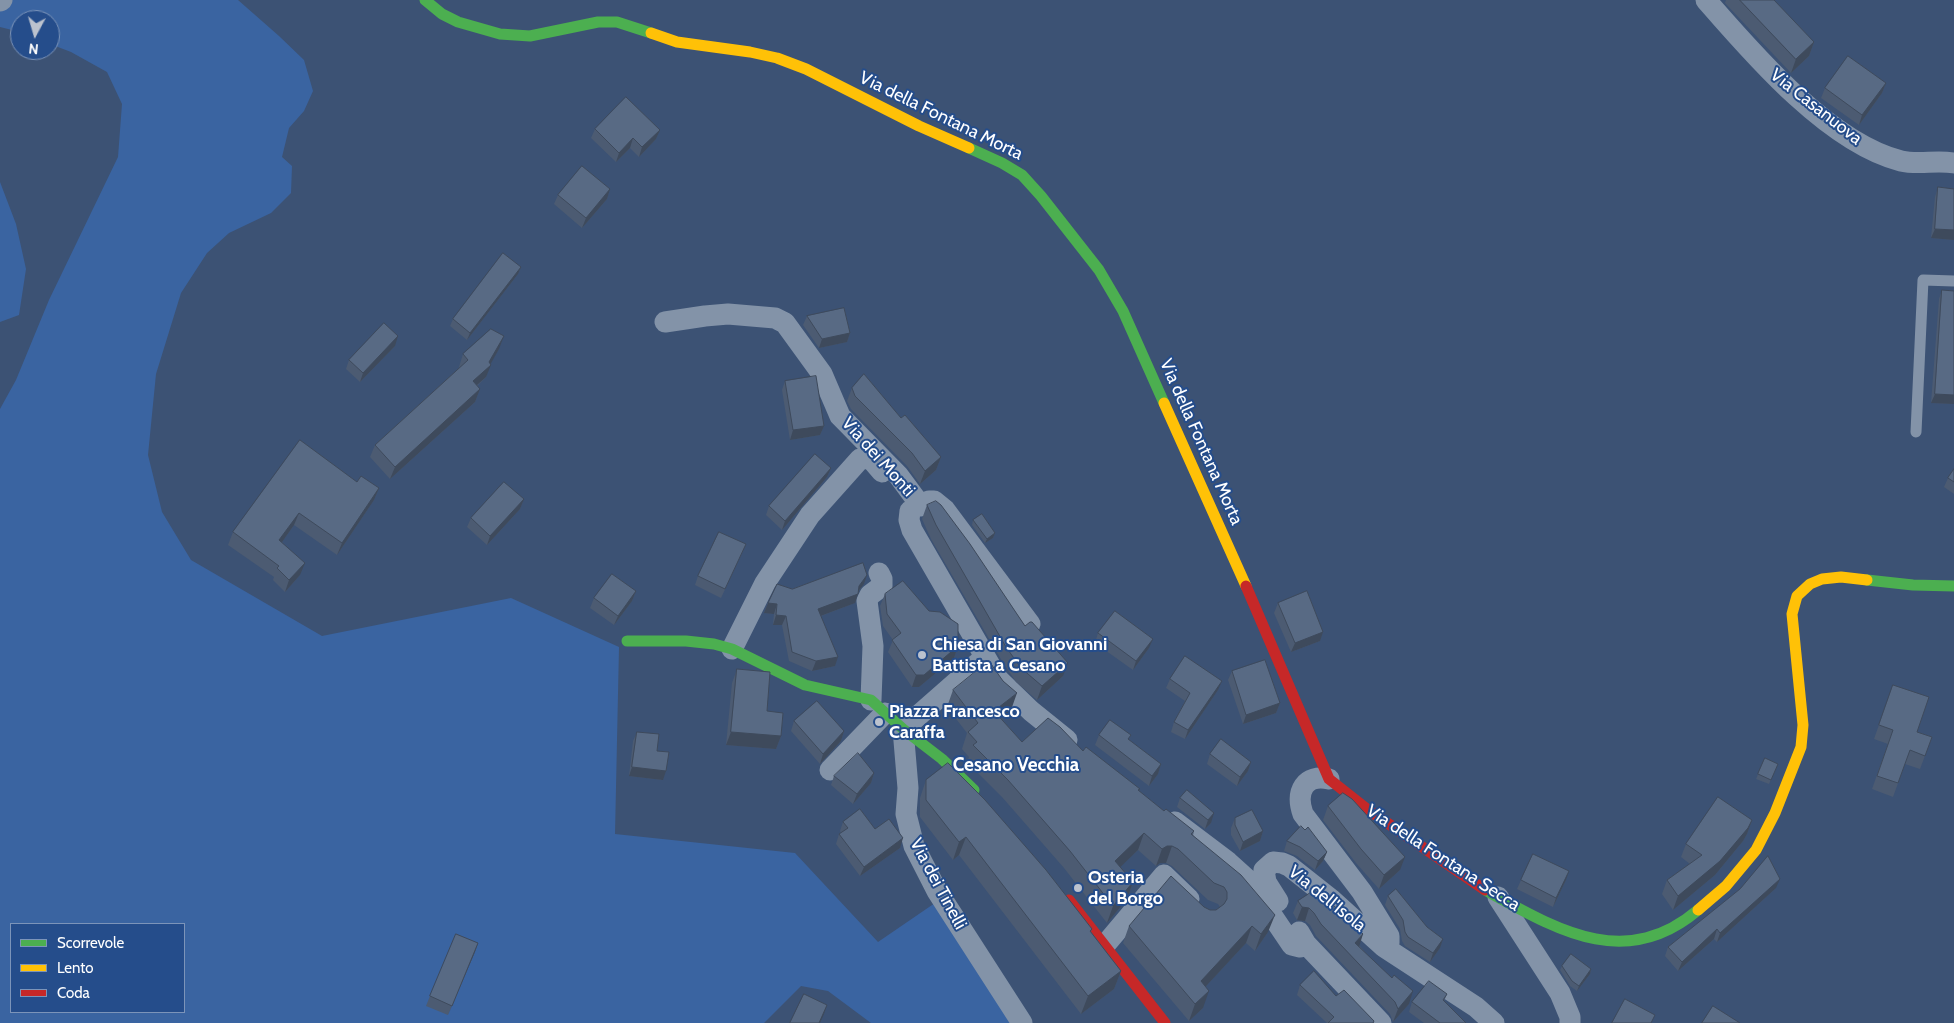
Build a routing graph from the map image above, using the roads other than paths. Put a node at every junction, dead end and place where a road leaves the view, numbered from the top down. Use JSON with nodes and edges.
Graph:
{"nodes":[{"id":1,"x":424,"y":0,"type":"edge"},
{"id":2,"x":1706,"y":0,"type":"edge"},
{"id":3,"x":1954,"y":163,"type":"edge"},
{"id":4,"x":1954,"y":281,"type":"edge"},
{"id":5,"x":666,"y":322,"type":"dead end"},
{"id":6,"x":1916,"y":432,"type":"dead end"},
{"id":7,"x":915,"y":508,"type":"junction"},
{"id":8,"x":879,"y":573,"type":"dead end"},
{"id":9,"x":1954,"y":586,"type":"edge"},
{"id":10,"x":1030,"y":624,"type":"edge"},
{"id":11,"x":627,"y":641,"type":"dead end"},
{"id":12,"x":732,"y":649,"type":"junction"},
{"id":13,"x":984,"y":657,"type":"junction"},
{"id":14,"x":878,"y":707,"type":"junction"},
{"id":15,"x":903,"y":729,"type":"junction"},
{"id":16,"x":1084,"y":753,"type":"edge"},
{"id":17,"x":830,"y":770,"type":"dead end"},
{"id":18,"x":1329,"y":779,"type":"junction"},
{"id":19,"x":984,"y":801,"type":"edge"},
{"id":20,"x":1161,"y":812,"type":"edge"},
{"id":21,"x":1064,"y":893,"type":"edge"},
{"id":22,"x":1498,"y":897,"type":"junction"},
{"id":23,"x":1206,"y":915,"type":"edge"},
{"id":24,"x":1306,"y":944,"type":"junction"},
{"id":25,"x":1105,"y":946,"type":"junction"},
{"id":26,"x":1384,"y":947,"type":"junction"},
{"id":27,"x":1022,"y":1023,"type":"edge"},
{"id":28,"x":1165,"y":1023,"type":"edge"},
{"id":29,"x":1381,"y":1023,"type":"edge"},
{"id":30,"x":1494,"y":1023,"type":"edge"},
{"id":31,"x":1570,"y":1023,"type":"edge"}],
"edges":[{"from":1,"to":18,"type":"street","name":"Via della Fontana Morta"},
{"from":2,"to":3,"type":"street","name":"Via Casanuova"},
{"from":4,"to":6,"type":"lane"},
{"from":5,"to":7,"type":"street","name":"Via dei Monti"},
{"from":7,"to":10,"type":"street"},
{"from":7,"to":12,"type":"street"},
{"from":7,"to":13,"type":"street"},
{"from":8,"to":14,"type":"street"},
{"from":9,"to":22,"type":"street","name":"Via della Fontana Secca"},
{"from":11,"to":12,"type":"street"},
{"from":12,"to":14,"type":"street"},
{"from":13,"to":15,"type":"street"},
{"from":13,"to":16,"type":"street"},
{"from":14,"to":15,"type":"street"},
{"from":14,"to":17,"type":"street"},
{"from":15,"to":19,"type":"street"},
{"from":15,"to":27,"type":"street","name":"Via dei Tinelli"},
{"from":18,"to":22,"type":"street","name":"Via della Fontana Secca"},
{"from":18,"to":26,"type":"street","name":"Via dell'Isola"},
{"from":20,"to":24,"type":"street"},
{"from":21,"to":25,"type":"street"},
{"from":22,"to":31,"type":"street"},
{"from":23,"to":25,"type":"street"},
{"from":24,"to":26,"type":"street","name":"Via dell'Isola"},
{"from":24,"to":29,"type":"street"},
{"from":25,"to":28,"type":"street"},
{"from":26,"to":30,"type":"street","name":"Via dell'Isola"}]}
